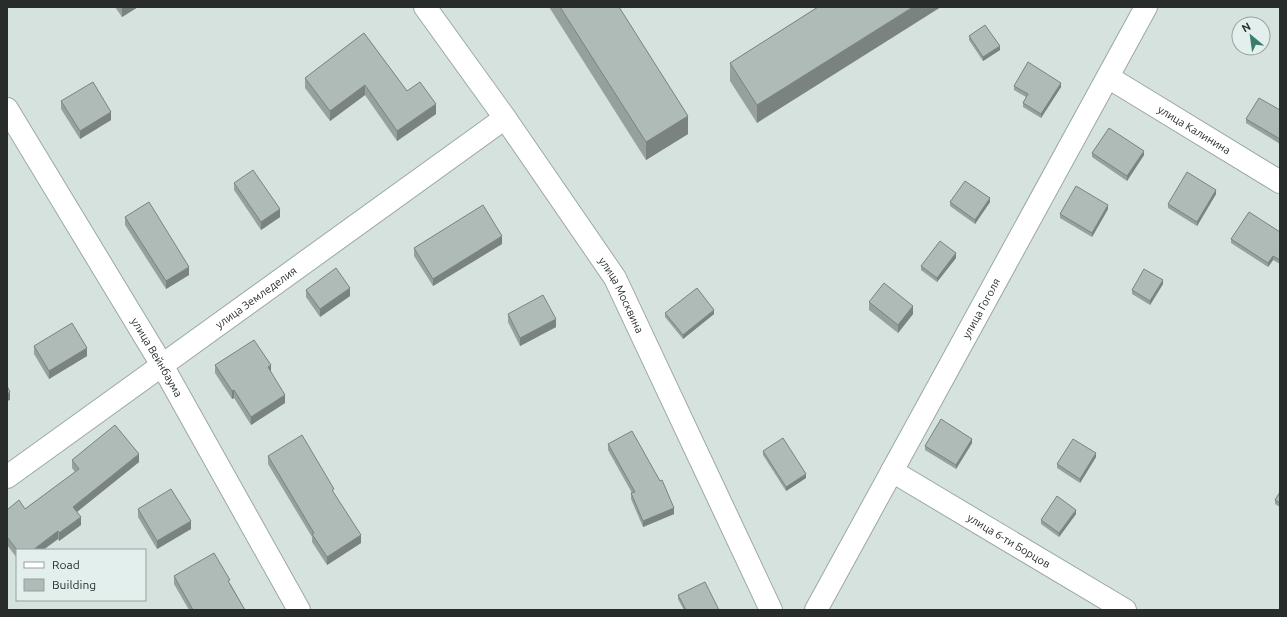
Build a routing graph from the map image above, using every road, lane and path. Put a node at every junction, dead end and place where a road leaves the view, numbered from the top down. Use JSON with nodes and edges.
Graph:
{"nodes":[{"id":1,"x":425,"y":7,"type":"edge"},
{"id":2,"x":1146,"y":7,"type":"edge"},
{"id":3,"x":1108,"y":77,"type":"junction"},
{"id":4,"x":7,"y":109,"type":"edge"},
{"id":5,"x":505,"y":118,"type":"junction"},
{"id":6,"x":1280,"y":182,"type":"edge"},
{"id":7,"x":162,"y":365,"type":"junction"},
{"id":8,"x":892,"y":471,"type":"junction"},
{"id":9,"x":7,"y":477,"type":"edge"},
{"id":10,"x":299,"y":610,"type":"edge"},
{"id":11,"x":771,"y":610,"type":"edge"},
{"id":12,"x":816,"y":610,"type":"edge"},
{"id":13,"x":1125,"y":610,"type":"edge"}],
"edges":[{"from":1,"to":5,"type":"street","name":"улица Москвина"},
{"from":2,"to":3,"type":"street","name":"улица Гоголя"},
{"from":3,"to":6,"type":"street","name":"улица Калинина"},
{"from":3,"to":8,"type":"street","name":"улица Гоголя"},
{"from":4,"to":7,"type":"street","name":"улица Вейнбаума"},
{"from":5,"to":7,"type":"street","name":"улица Земледелия"},
{"from":5,"to":11,"type":"street","name":"улица Москвина"},
{"from":7,"to":9,"type":"street","name":"улица Земледелия"},
{"from":7,"to":10,"type":"street","name":"улица Вейнбаума"},
{"from":8,"to":12,"type":"street","name":"улица Гоголя"},
{"from":8,"to":13,"type":"street","name":"улица 6-ти Борцов"}]}
